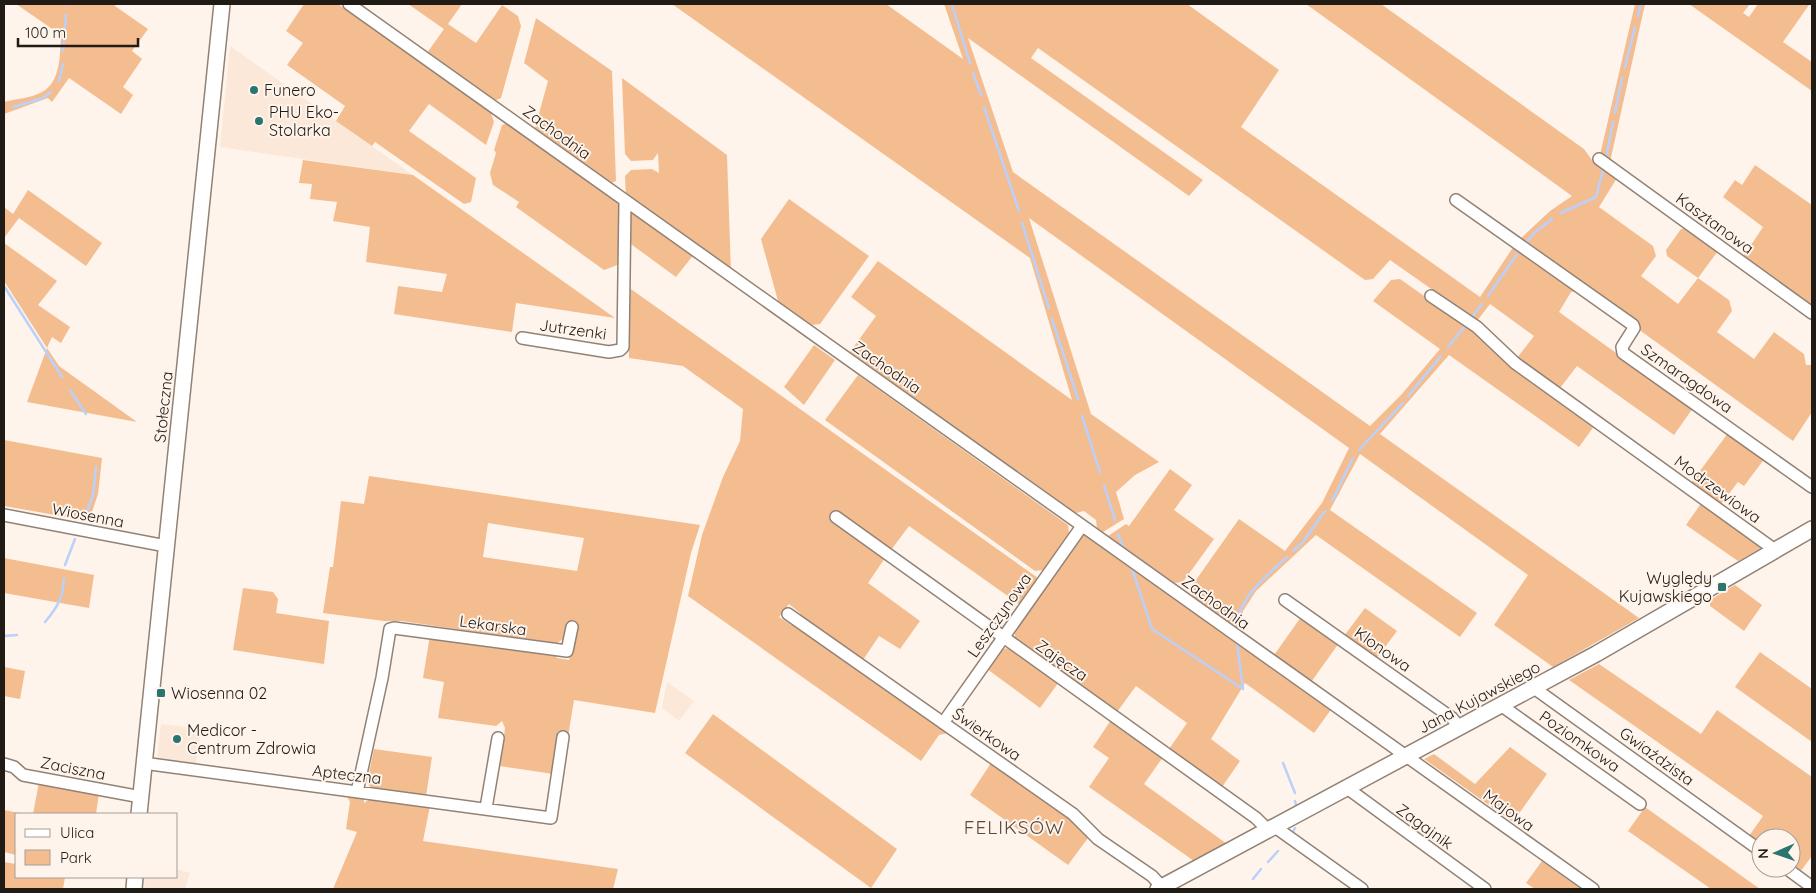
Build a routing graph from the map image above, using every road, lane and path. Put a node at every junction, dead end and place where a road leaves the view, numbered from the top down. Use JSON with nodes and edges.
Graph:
{"nodes":[{"id":1,"x":222,"y":4,"type":"edge"},
{"id":2,"x":349,"y":4,"type":"edge"},
{"id":3,"x":1599,"y":159,"type":"dead end"},
{"id":4,"x":1456,"y":200,"type":"dead end"},
{"id":5,"x":625,"y":202,"type":"junction"},
{"id":6,"x":1431,"y":296,"type":"dead end"},
{"id":7,"x":1812,"y":313,"type":"edge"},
{"id":8,"x":522,"y":338,"type":"dead end"},
{"id":9,"x":1812,"y":487,"type":"edge"},
{"id":10,"x":4,"y":515,"type":"edge"},
{"id":11,"x":836,"y":517,"type":"dead end"},
{"id":12,"x":1082,"y":526,"type":"junction"},
{"id":13,"x":1812,"y":529,"type":"edge"},
{"id":14,"x":166,"y":546,"type":"junction"},
{"id":15,"x":1775,"y":550,"type":"junction"},
{"id":16,"x":1285,"y":600,"type":"dead end"},
{"id":17,"x":788,"y":614,"type":"dead end"},
{"id":18,"x":572,"y":627,"type":"dead end"},
{"id":19,"x":1002,"y":637,"type":"junction"},
{"id":20,"x":1534,"y":688,"type":"junction"},
{"id":21,"x":1502,"y":706,"type":"junction"},
{"id":22,"x":943,"y":723,"type":"junction"},
{"id":23,"x":1460,"y":728,"type":"junction"},
{"id":24,"x":563,"y":737,"type":"dead end"},
{"id":25,"x":498,"y":738,"type":"dead end"},
{"id":26,"x":1406,"y":757,"type":"junction"},
{"id":27,"x":144,"y":763,"type":"junction"},
{"id":28,"x":4,"y":764,"type":"edge"},
{"id":29,"x":1347,"y":788,"type":"junction"},
{"id":30,"x":358,"y":792,"type":"junction"},
{"id":31,"x":141,"y":797,"type":"junction"},
{"id":32,"x":1640,"y":804,"type":"dead end"},
{"id":33,"x":486,"y":808,"type":"junction"},
{"id":34,"x":139,"y":813,"type":"edge"},
{"id":35,"x":1272,"y":828,"type":"junction"},
{"id":36,"x":1751,"y":843,"type":"edge"},
{"id":37,"x":1800,"y":878,"type":"edge"},
{"id":38,"x":1812,"y":887,"type":"edge"},
{"id":39,"x":1160,"y":888,"type":"edge"},
{"id":40,"x":1362,"y":889,"type":"edge"},
{"id":41,"x":1485,"y":889,"type":"edge"},
{"id":42,"x":1592,"y":889,"type":"edge"}],
"edges":[{"from":1,"to":14,"type":"main road","name":"Stołeczna"},
{"from":2,"to":5,"type":"street","name":"Zachodnia"},
{"from":3,"to":7,"type":"street","name":"Kasztanowa"},
{"from":4,"to":9,"type":"street","name":"Szmaragdowa"},
{"from":5,"to":8,"type":"street","name":"Jutrzenki"},
{"from":5,"to":12,"type":"street","name":"Zachodnia"},
{"from":6,"to":15,"type":"street","name":"Modrzewiowa"},
{"from":10,"to":14,"type":"street","name":"Wiosenna"},
{"from":11,"to":19,"type":"street","name":"Zajęcza"},
{"from":12,"to":19,"type":"street","name":"Leszczynowa"},
{"from":12,"to":26,"type":"street","name":"Zachodnia"},
{"from":13,"to":15,"type":"main road","name":"Jana Kujawskiego"},
{"from":14,"to":27,"type":"main road","name":"Stołeczna"},
{"from":15,"to":20,"type":"main road","name":"Jana Kujawskiego"},
{"from":16,"to":23,"type":"street","name":"Klonowa"},
{"from":17,"to":22,"type":"street","name":"Świerkowa"},
{"from":18,"to":30,"type":"street","name":"Lekarska"},
{"from":19,"to":22,"type":"street","name":"Leszczynowa"},
{"from":19,"to":35,"type":"street","name":"Zajęcza"},
{"from":20,"to":21,"type":"main road","name":"Jana Kujawskiego"},
{"from":20,"to":36,"type":"street","name":"Gwiaździsta"},
{"from":21,"to":23,"type":"main road","name":"Jana Kujawskiego"},
{"from":21,"to":32,"type":"street","name":"Poziomkowa"},
{"from":22,"to":39,"type":"street","name":"Świerkowa"},
{"from":23,"to":26,"type":"main road","name":"Jana Kujawskiego"},
{"from":24,"to":33,"type":"street","name":"Apteczna"},
{"from":25,"to":33,"type":"street"},
{"from":26,"to":29,"type":"main road","name":"Jana Kujawskiego"},
{"from":26,"to":42,"type":"street","name":"Majowa"},
{"from":27,"to":30,"type":"street","name":"Apteczna"},
{"from":27,"to":31,"type":"main road","name":"Stołeczna"},
{"from":28,"to":31,"type":"street","name":"Zaciszna"},
{"from":29,"to":35,"type":"main road","name":"Jana Kujawskiego"},
{"from":29,"to":41,"type":"street","name":"Zagajnik"},
{"from":30,"to":33,"type":"street","name":"Apteczna"},
{"from":31,"to":34,"type":"main road","name":"Stołeczna"},
{"from":35,"to":39,"type":"main road","name":"Jana Kujawskiego"},
{"from":35,"to":40,"type":"street","name":"Zajęcza"},
{"from":37,"to":38,"type":"street"}]}
